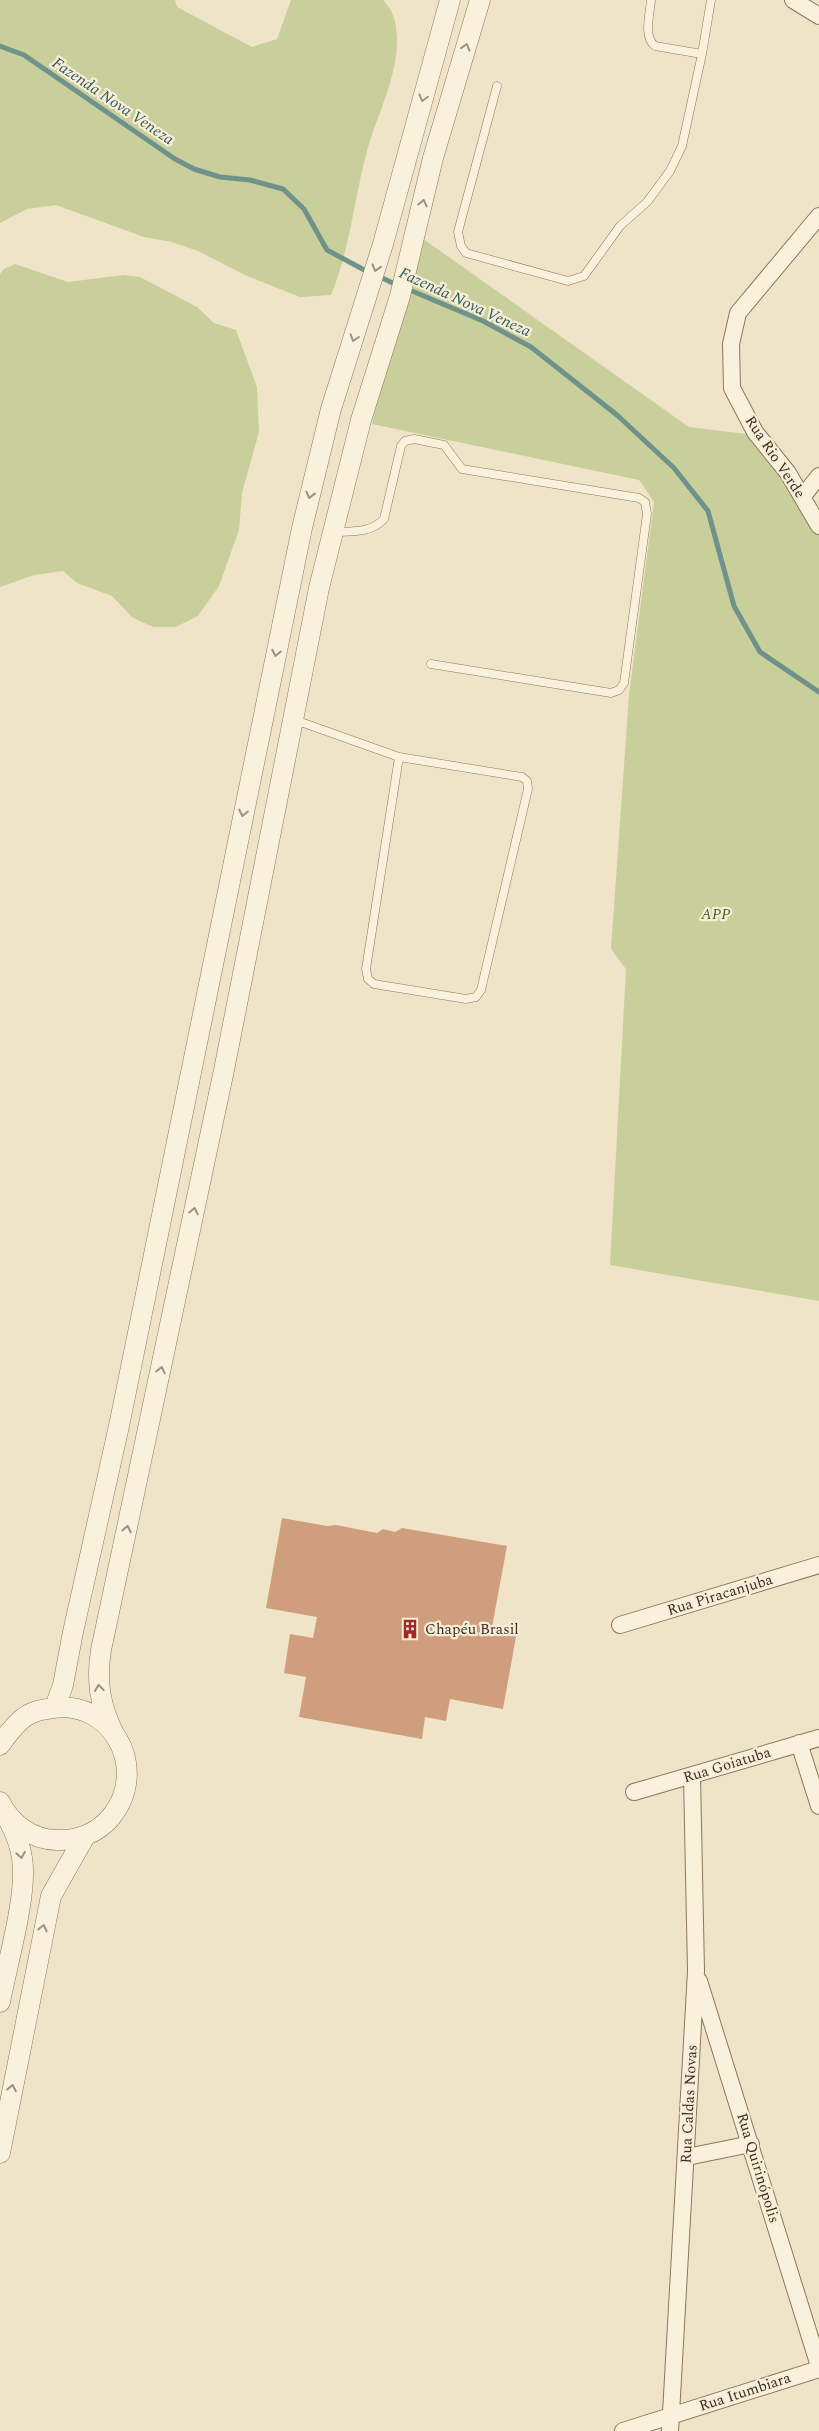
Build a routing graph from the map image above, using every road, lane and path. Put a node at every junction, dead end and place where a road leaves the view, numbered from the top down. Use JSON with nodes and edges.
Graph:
{"nodes":[{"id":1,"x":450,"y":0,"type":"edge"},
{"id":2,"x":480,"y":0,"type":"edge"},
{"id":3,"x":651,"y":0,"type":"edge"},
{"id":4,"x":711,"y":0,"type":"edge"},
{"id":5,"x":794,"y":0,"type":"edge"},
{"id":6,"x":819,"y":16,"type":"edge"},
{"id":7,"x":702,"y":54,"type":"junction"},
{"id":8,"x":498,"y":86,"type":"dead end"},
{"id":9,"x":819,"y":216,"type":"edge"},
{"id":10,"x":819,"y":476,"type":"edge"},
{"id":11,"x":803,"y":496,"type":"junction"},
{"id":12,"x":819,"y":526,"type":"edge"},
{"id":13,"x":332,"y":532,"type":"junction"},
{"id":14,"x":431,"y":664,"type":"dead end"},
{"id":15,"x":294,"y":719,"type":"junction"},
{"id":16,"x":399,"y":757,"type":"junction"},
{"id":17,"x":819,"y":1565,"type":"edge"},
{"id":18,"x":620,"y":1625,"type":"dead end"},
{"id":19,"x":55,"y":1707,"type":"junction"},
{"id":20,"x":114,"y":1734,"type":"junction"},
{"id":21,"x":4,"y":1738,"type":"edge"},
{"id":22,"x":819,"y":1738,"type":"edge"},
{"id":23,"x":799,"y":1743,"type":"junction"},
{"id":24,"x":692,"y":1776,"type":"junction"},
{"id":25,"x":634,"y":1792,"type":"dead end"},
{"id":26,"x":2,"y":1806,"type":"edge"},
{"id":27,"x":819,"y":1806,"type":"edge"},
{"id":28,"x":85,"y":1836,"type":"junction"},
{"id":29,"x":696,"y":1971,"type":"junction"},
{"id":30,"x":0,"y":2002,"type":"edge"},
{"id":31,"x":751,"y":2144,"type":"junction"},
{"id":32,"x":0,"y":2153,"type":"edge"},
{"id":33,"x":687,"y":2157,"type":"junction"},
{"id":34,"x":819,"y":2367,"type":"edge"},
{"id":35,"x":670,"y":2424,"type":"edge"},
{"id":36,"x":623,"y":2431,"type":"edge"}],
"edges":[{"from":1,"to":19,"type":"street","one_way":true},
{"from":13,"to":2,"type":"street","one_way":true},
{"from":3,"to":7,"type":"lane"},
{"from":4,"to":7,"type":"lane"},
{"from":5,"to":6,"type":"street"},
{"from":7,"to":8,"type":"lane"},
{"from":9,"to":11,"type":"street","name":"Rua Rio Verde"},
{"from":10,"to":11,"type":"street"},
{"from":11,"to":12,"type":"street","name":"Rua Rio Verde"},
{"from":13,"to":14,"type":"lane"},
{"from":13,"to":15,"type":"street"},
{"from":15,"to":16,"type":"lane"},
{"from":20,"to":15,"type":"street","one_way":true},
{"from":16,"to":16,"type":"lane"},
{"from":17,"to":18,"type":"street","name":"Rua Piracanjuba"},
{"from":19,"to":20,"type":"street"},
{"from":19,"to":21,"type":"street"},
{"from":20,"to":28,"type":"street"},
{"from":22,"to":23,"type":"street","name":"Rua Goiatuba"},
{"from":23,"to":24,"type":"street","name":"Rua Goiatuba"},
{"from":23,"to":27,"type":"street"},
{"from":24,"to":25,"type":"street","name":"Rua Goiatuba"},
{"from":24,"to":29,"type":"street","name":"Rua Caldas Novas"},
{"from":26,"to":28,"type":"street"},
{"from":26,"to":30,"type":"street","one_way":true},
{"from":32,"to":28,"type":"street","one_way":true},
{"from":29,"to":31,"type":"street","name":"Rua Quirinópolis"},
{"from":29,"to":33,"type":"street","name":"Rua Caldas Novas"},
{"from":31,"to":33,"type":"street"},
{"from":31,"to":34,"type":"street","name":"Rua Quirinópolis"},
{"from":33,"to":35,"type":"street","name":"Rua Caldas Novas"},
{"from":34,"to":35,"type":"street","name":"Rua Itumbiara"},
{"from":35,"to":36,"type":"street","name":"Rua Itumbiara"}]}
